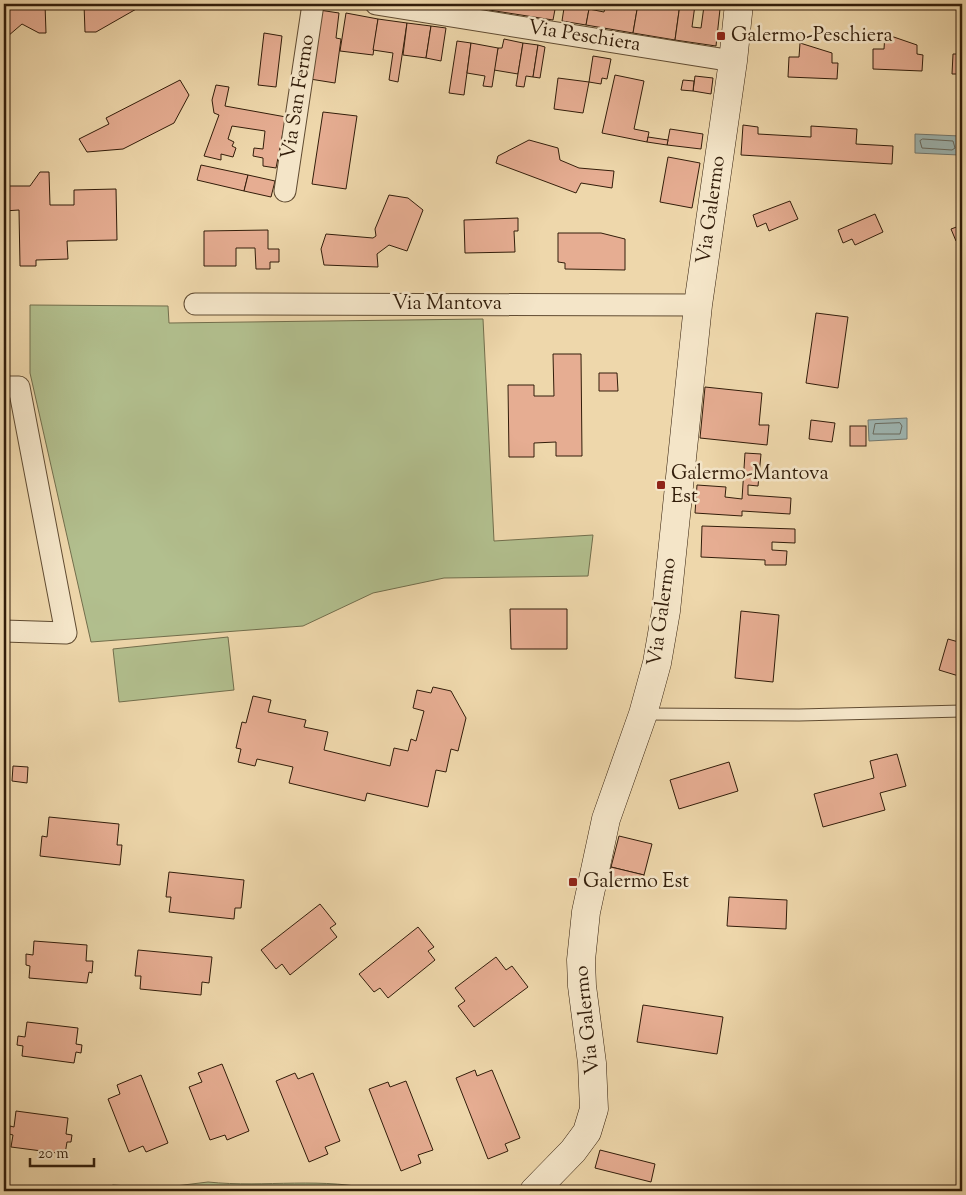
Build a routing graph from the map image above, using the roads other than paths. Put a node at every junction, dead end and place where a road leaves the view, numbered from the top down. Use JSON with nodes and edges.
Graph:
{"nodes":[{"id":1,"x":314,"y":4,"type":"edge"},
{"id":2,"x":376,"y":4,"type":"edge"},
{"id":3,"x":739,"y":4,"type":"edge"},
{"id":4,"x":733,"y":62,"type":"junction"},
{"id":5,"x":285,"y":191,"type":"dead end"},
{"id":6,"x":195,"y":304,"type":"dead end"},
{"id":7,"x":698,"y":305,"type":"junction"},
{"id":8,"x":4,"y":387,"type":"edge"},
{"id":9,"x":4,"y":630,"type":"edge"},
{"id":10,"x":962,"y":712,"type":"edge"},
{"id":11,"x":643,"y":714,"type":"junction"},
{"id":12,"x":534,"y":1191,"type":"edge"}],
"edges":[{"from":1,"to":5,"type":"street","name":"Via San Fermo"},
{"from":2,"to":4,"type":"street","name":"Via Peschiera"},
{"from":3,"to":4,"type":"main road","name":"Via Galermo"},
{"from":4,"to":7,"type":"main road","name":"Via Galermo"},
{"from":6,"to":7,"type":"street","name":"Via Mantova"},
{"from":7,"to":11,"type":"main road","name":"Via Galermo"},
{"from":8,"to":9,"type":"street"},
{"from":10,"to":11,"type":"lane"},
{"from":11,"to":12,"type":"main road","name":"Via Galermo"}]}
